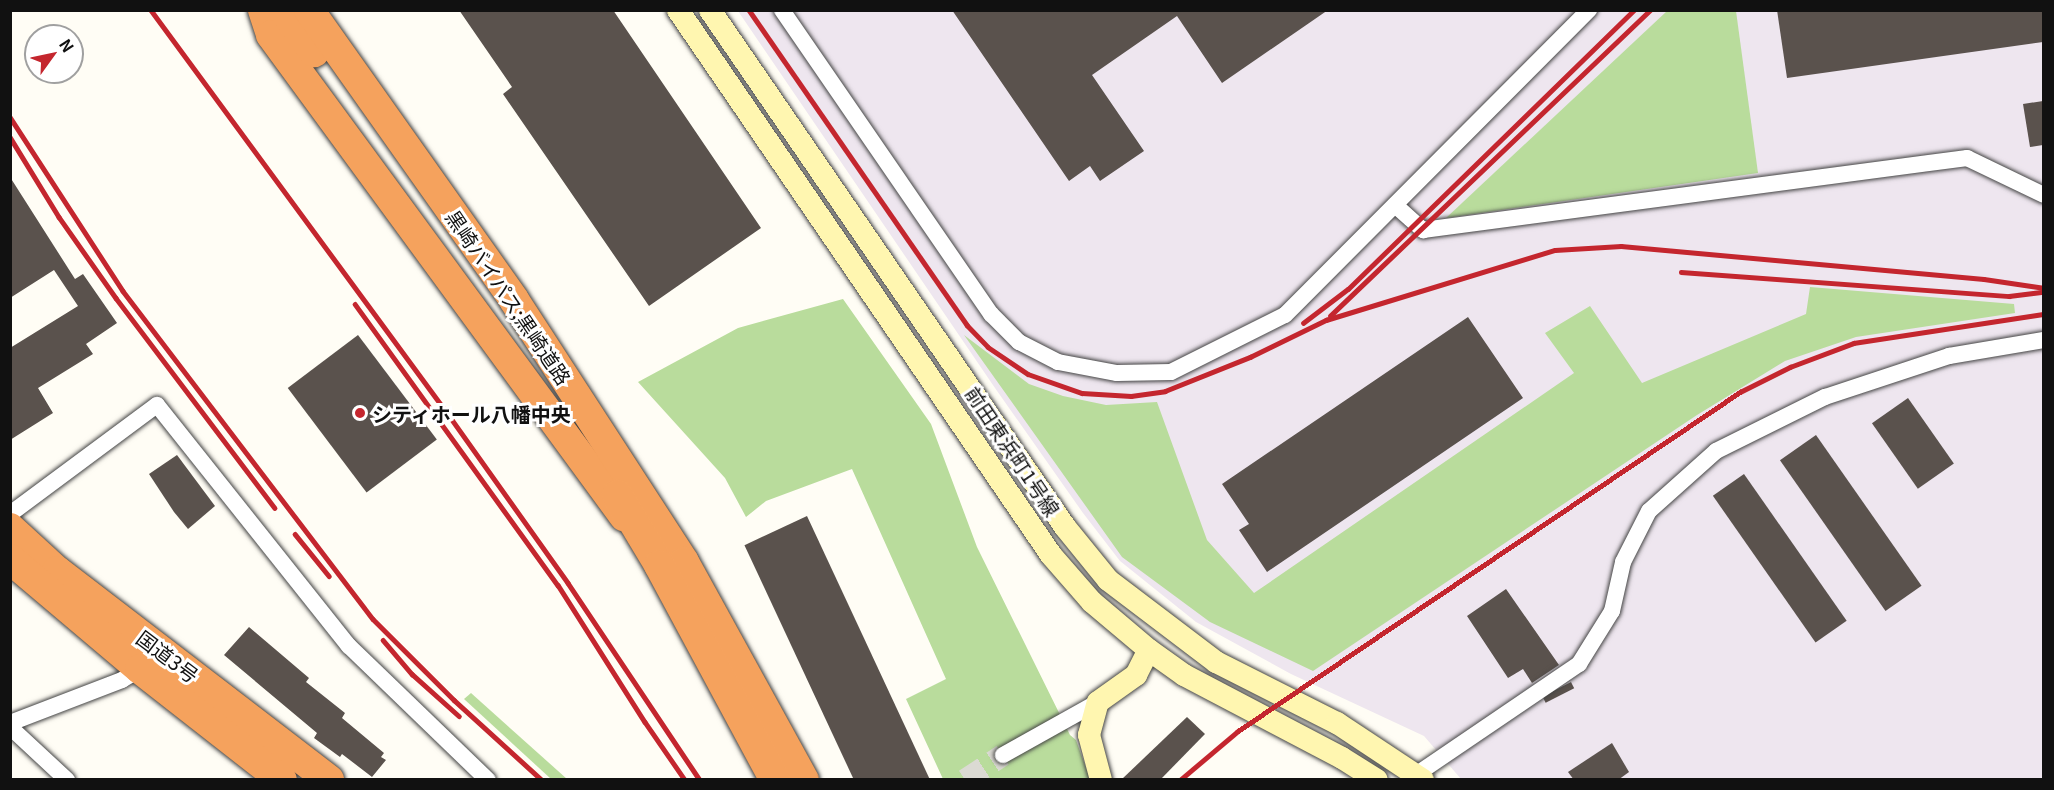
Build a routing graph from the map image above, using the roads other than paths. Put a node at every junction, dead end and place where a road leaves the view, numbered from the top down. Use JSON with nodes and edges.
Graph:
{"nodes":[{"id":1,"x":263,"y":10,"type":"edge"},
{"id":2,"x":284,"y":10,"type":"edge"},
{"id":3,"x":309,"y":10,"type":"edge"},
{"id":4,"x":334,"y":10,"type":"edge"},
{"id":5,"x":678,"y":10,"type":"edge"},
{"id":6,"x":710,"y":10,"type":"edge"},
{"id":7,"x":782,"y":10,"type":"edge"},
{"id":8,"x":1589,"y":10,"type":"edge"},
{"id":9,"x":2043,"y":195,"type":"edge"},
{"id":10,"x":1395,"y":205,"type":"junction"},
{"id":11,"x":2043,"y":340,"type":"edge"},
{"id":12,"x":10,"y":514,"type":"edge"},
{"id":13,"x":10,"y":528,"type":"edge"},
{"id":14,"x":10,"y":559,"type":"edge"},
{"id":15,"x":671,"y":564,"type":"junction"},
{"id":16,"x":1149,"y":650,"type":"junction"},
{"id":17,"x":140,"y":669,"type":"junction"},
{"id":18,"x":1098,"y":702,"type":"junction"},
{"id":19,"x":10,"y":725,"type":"edge"},
{"id":20,"x":1003,"y":755,"type":"tunnel mouth"},
{"id":21,"x":1415,"y":778,"type":"edge"},
{"id":22,"x":68,"y":780,"type":"edge"},
{"id":23,"x":282,"y":780,"type":"edge"},
{"id":24,"x":329,"y":780,"type":"edge"},
{"id":25,"x":488,"y":780,"type":"edge"},
{"id":26,"x":775,"y":780,"type":"edge"},
{"id":27,"x":804,"y":780,"type":"edge"},
{"id":28,"x":1101,"y":780,"type":"edge"},
{"id":29,"x":1377,"y":780,"type":"edge"}],
"edges":[{"from":1,"to":15,"type":"highway"},
{"from":2,"to":15,"type":"highway","name":"黒崎バイパス;黒崎道路"},
{"from":3,"to":15,"type":"highway","name":"黒崎バイパス;黒崎道路"},
{"from":4,"to":15,"type":"highway"},
{"from":5,"to":16,"type":"street","name":"前田東浜町1号線"},
{"from":6,"to":21,"type":"street","name":"前田東浜町1号線"},
{"from":7,"to":10,"type":"street"},
{"from":8,"to":10,"type":"street"},
{"from":9,"to":10,"type":"street"},
{"from":11,"to":21,"type":"street"},
{"from":12,"to":25,"type":"street"},
{"from":13,"to":24,"type":"highway","name":"国道3号"},
{"from":14,"to":17,"type":"highway","name":"国道3号"},
{"from":15,"to":26,"type":"highway","name":"黒崎バイパス;黒崎道路"},
{"from":15,"to":27,"type":"highway","name":"黒崎バイパス;黒崎道路"},
{"from":16,"to":18,"type":"street"},
{"from":16,"to":29,"type":"street","name":"前田東浜町1号線"},
{"from":17,"to":19,"type":"street"},
{"from":17,"to":23,"type":"highway","name":"国道3号"},
{"from":18,"to":20,"type":"street"},
{"from":18,"to":28,"type":"street"},
{"from":19,"to":22,"type":"street"}]}
